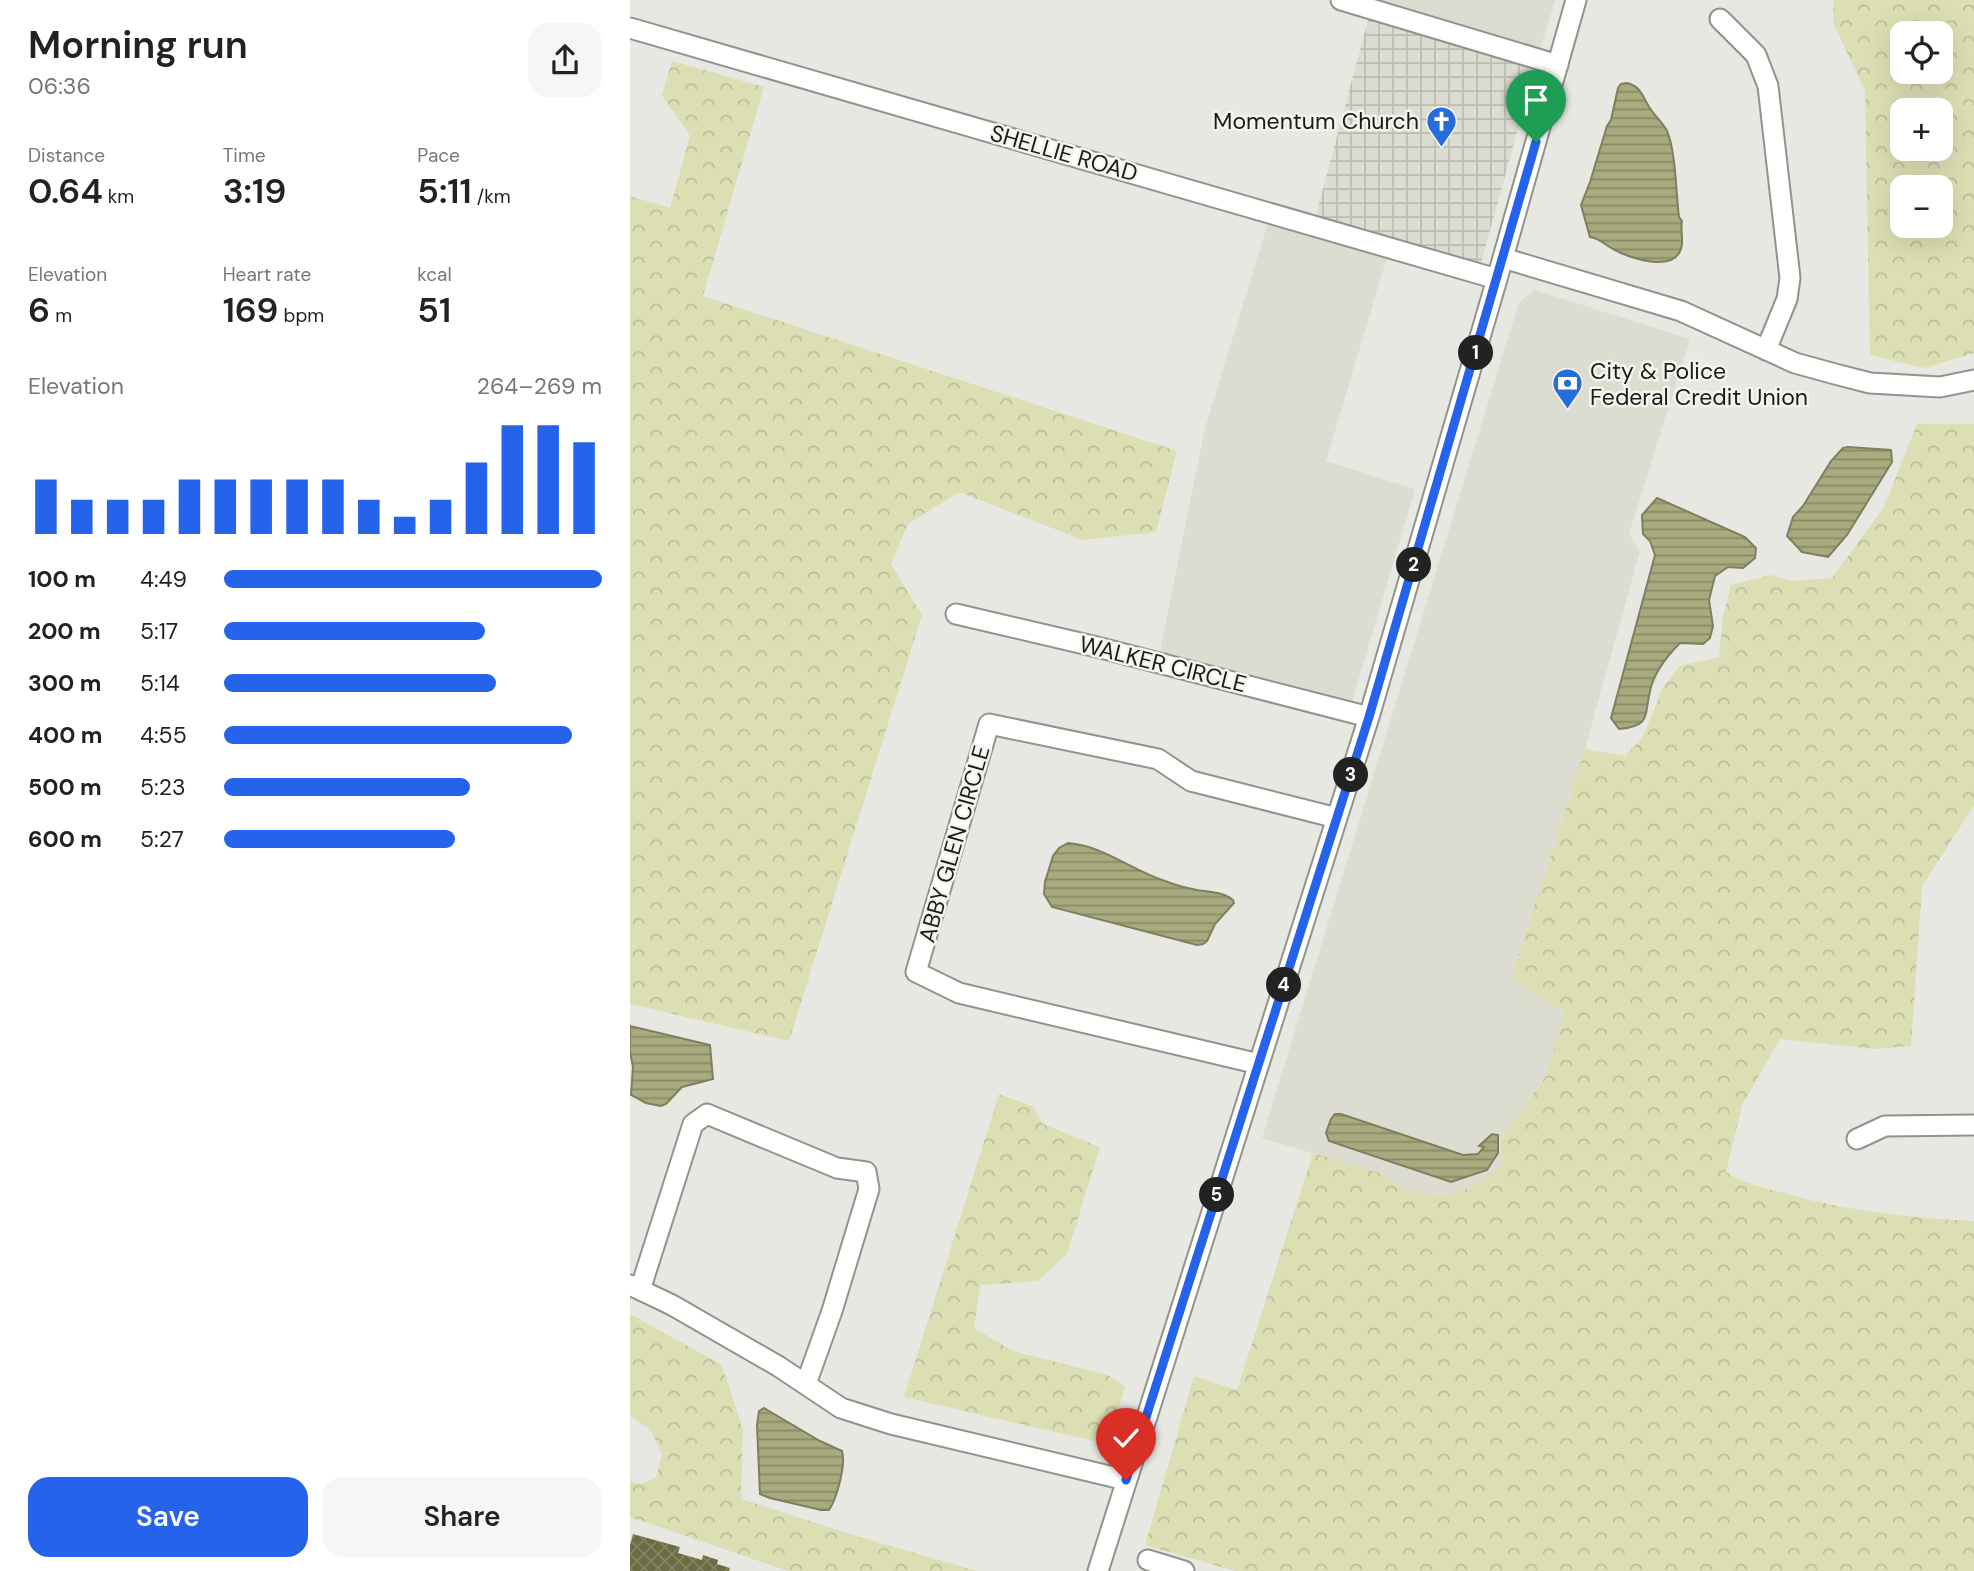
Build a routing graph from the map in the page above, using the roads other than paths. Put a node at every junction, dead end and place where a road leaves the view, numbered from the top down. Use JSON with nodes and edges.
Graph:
{"nodes":[{"id":1,"x":1341,"y":0,"type":"edge"},
{"id":2,"x":1576,"y":0,"type":"edge"},
{"id":3,"x":1720,"y":19,"type":"dead end"},
{"id":4,"x":630,"y":28,"type":"edge"},
{"id":5,"x":1558,"y":65,"type":"junction"},
{"id":6,"x":1503,"y":258,"type":"junction"},
{"id":7,"x":1497,"y":279,"type":"junction"},
{"id":8,"x":1766,"y":350,"type":"junction"},
{"id":9,"x":1974,"y":380,"type":"edge"},
{"id":10,"x":956,"y":614,"type":"dead end"},
{"id":11,"x":1369,"y":717,"type":"junction"},
{"id":12,"x":1337,"y":818,"type":"junction"},
{"id":13,"x":1259,"y":1063,"type":"junction"},
{"id":14,"x":1974,"y":1125,"type":"edge"},
{"id":15,"x":1857,"y":1139,"type":"dead end"},
{"id":16,"x":635,"y":1287,"type":"edge"},
{"id":17,"x":806,"y":1384,"type":"junction"},
{"id":18,"x":1126,"y":1480,"type":"junction"},
{"id":19,"x":1148,"y":1560,"type":"dead end"},
{"id":20,"x":1098,"y":1571,"type":"edge"},
{"id":21,"x":1184,"y":1571,"type":"edge"}],
"edges":[{"from":1,"to":5,"type":"street"},
{"from":2,"to":5,"type":"street"},
{"from":3,"to":8,"type":"street"},
{"from":4,"to":7,"type":"street","name":"SHELLIE ROAD"},
{"from":5,"to":6,"type":"street"},
{"from":6,"to":7,"type":"street"},
{"from":6,"to":8,"type":"street"},
{"from":7,"to":11,"type":"street"},
{"from":8,"to":9,"type":"street"},
{"from":10,"to":11,"type":"street","name":"WALKER CIRCLE"},
{"from":11,"to":12,"type":"street"},
{"from":12,"to":13,"type":"street"},
{"from":12,"to":13,"type":"street","name":"ABBY GLEN CIRCLE"},
{"from":13,"to":18,"type":"street"},
{"from":14,"to":15,"type":"street"},
{"from":16,"to":17,"type":"street"},
{"from":16,"to":17,"type":"street"},
{"from":17,"to":18,"type":"street"},
{"from":18,"to":20,"type":"street"},
{"from":19,"to":21,"type":"street"}]}
